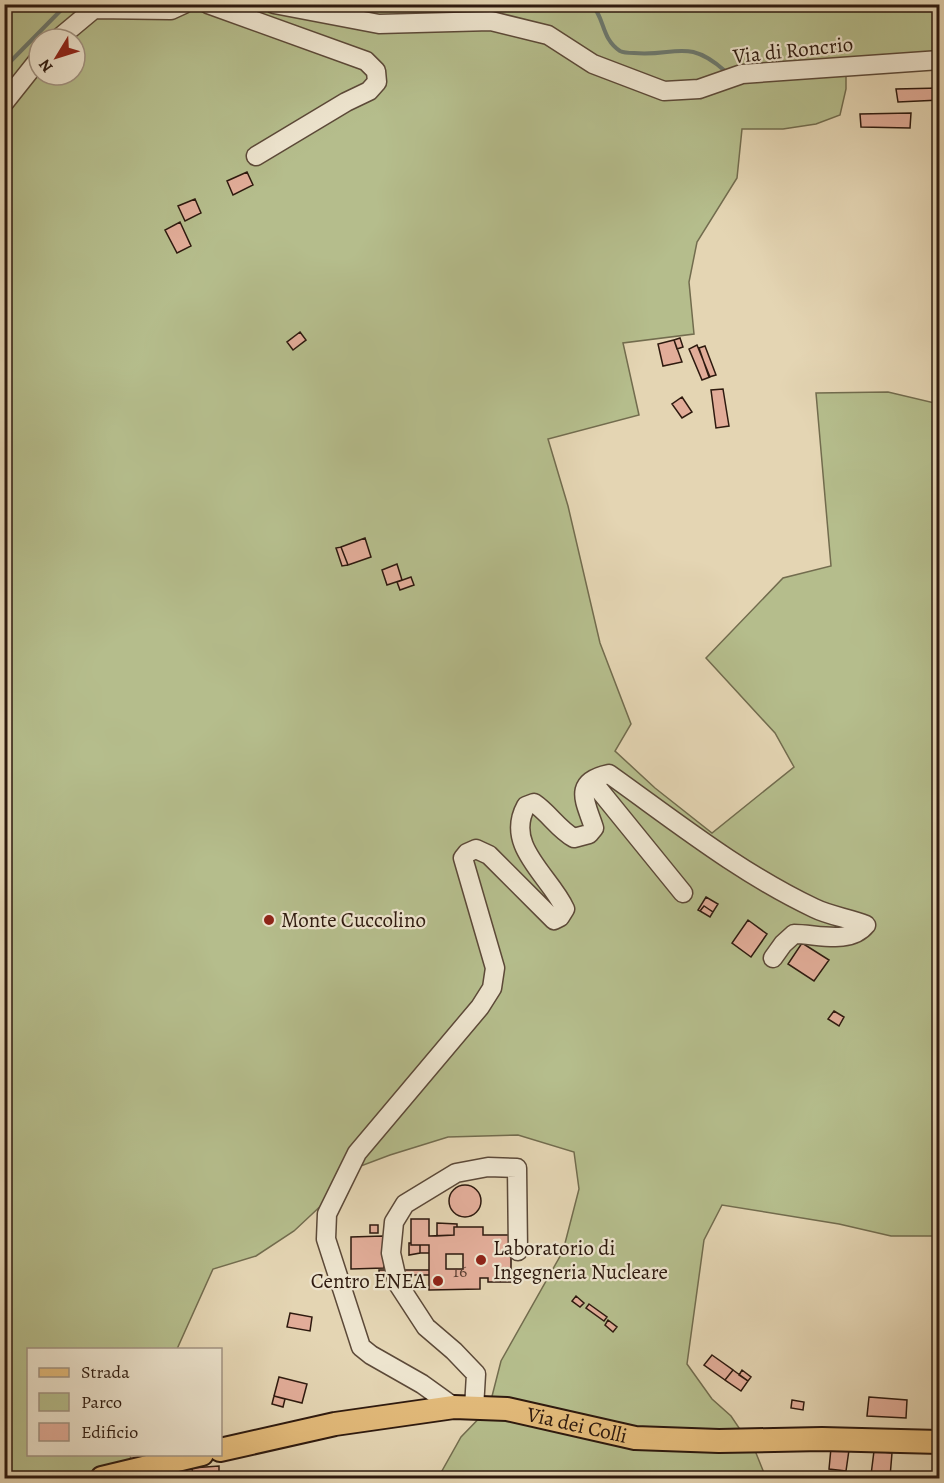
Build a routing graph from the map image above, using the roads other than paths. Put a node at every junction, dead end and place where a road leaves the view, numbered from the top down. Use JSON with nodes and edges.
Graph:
{"nodes":[{"id":1,"x":184,"y":4,"type":"edge"},
{"id":2,"x":208,"y":4,"type":"edge"},
{"id":3,"x":274,"y":4,"type":"edge"},
{"id":4,"x":96,"y":6,"type":"edge"},
{"id":5,"x":72,"y":27,"type":"edge"},
{"id":6,"x":939,"y":60,"type":"edge"},
{"id":7,"x":27,"y":74,"type":"edge"},
{"id":8,"x":4,"y":103,"type":"edge"},
{"id":9,"x":256,"y":156,"type":"dead end"},
{"id":10,"x":592,"y":782,"type":"junction"},
{"id":11,"x":683,"y":893,"type":"dead end"},
{"id":12,"x":773,"y":958,"type":"dead end"},
{"id":13,"x":518,"y":1251,"type":"dead end"},
{"id":14,"x":464,"y":1407,"type":"junction"},
{"id":15,"x":939,"y":1442,"type":"edge"},
{"id":16,"x":222,"y":1450,"type":"edge"},
{"id":17,"x":198,"y":1456,"type":"edge"},
{"id":18,"x":102,"y":1479,"type":"edge"}],
"edges":[{"from":1,"to":4,"type":"street"},
{"from":2,"to":9,"type":"street"},
{"from":3,"to":6,"type":"street","name":"Via di Roncrio"},
{"from":4,"to":5,"type":"street"},
{"from":7,"to":8,"type":"street"},
{"from":10,"to":11,"type":"street"},
{"from":10,"to":12,"type":"street"},
{"from":10,"to":14,"type":"street"},
{"from":13,"to":14,"type":"street"},
{"from":14,"to":15,"type":"main road","name":"Via dei Colli"},
{"from":14,"to":16,"type":"main road","name":"Via dei Colli"},
{"from":17,"to":18,"type":"main road"}]}
